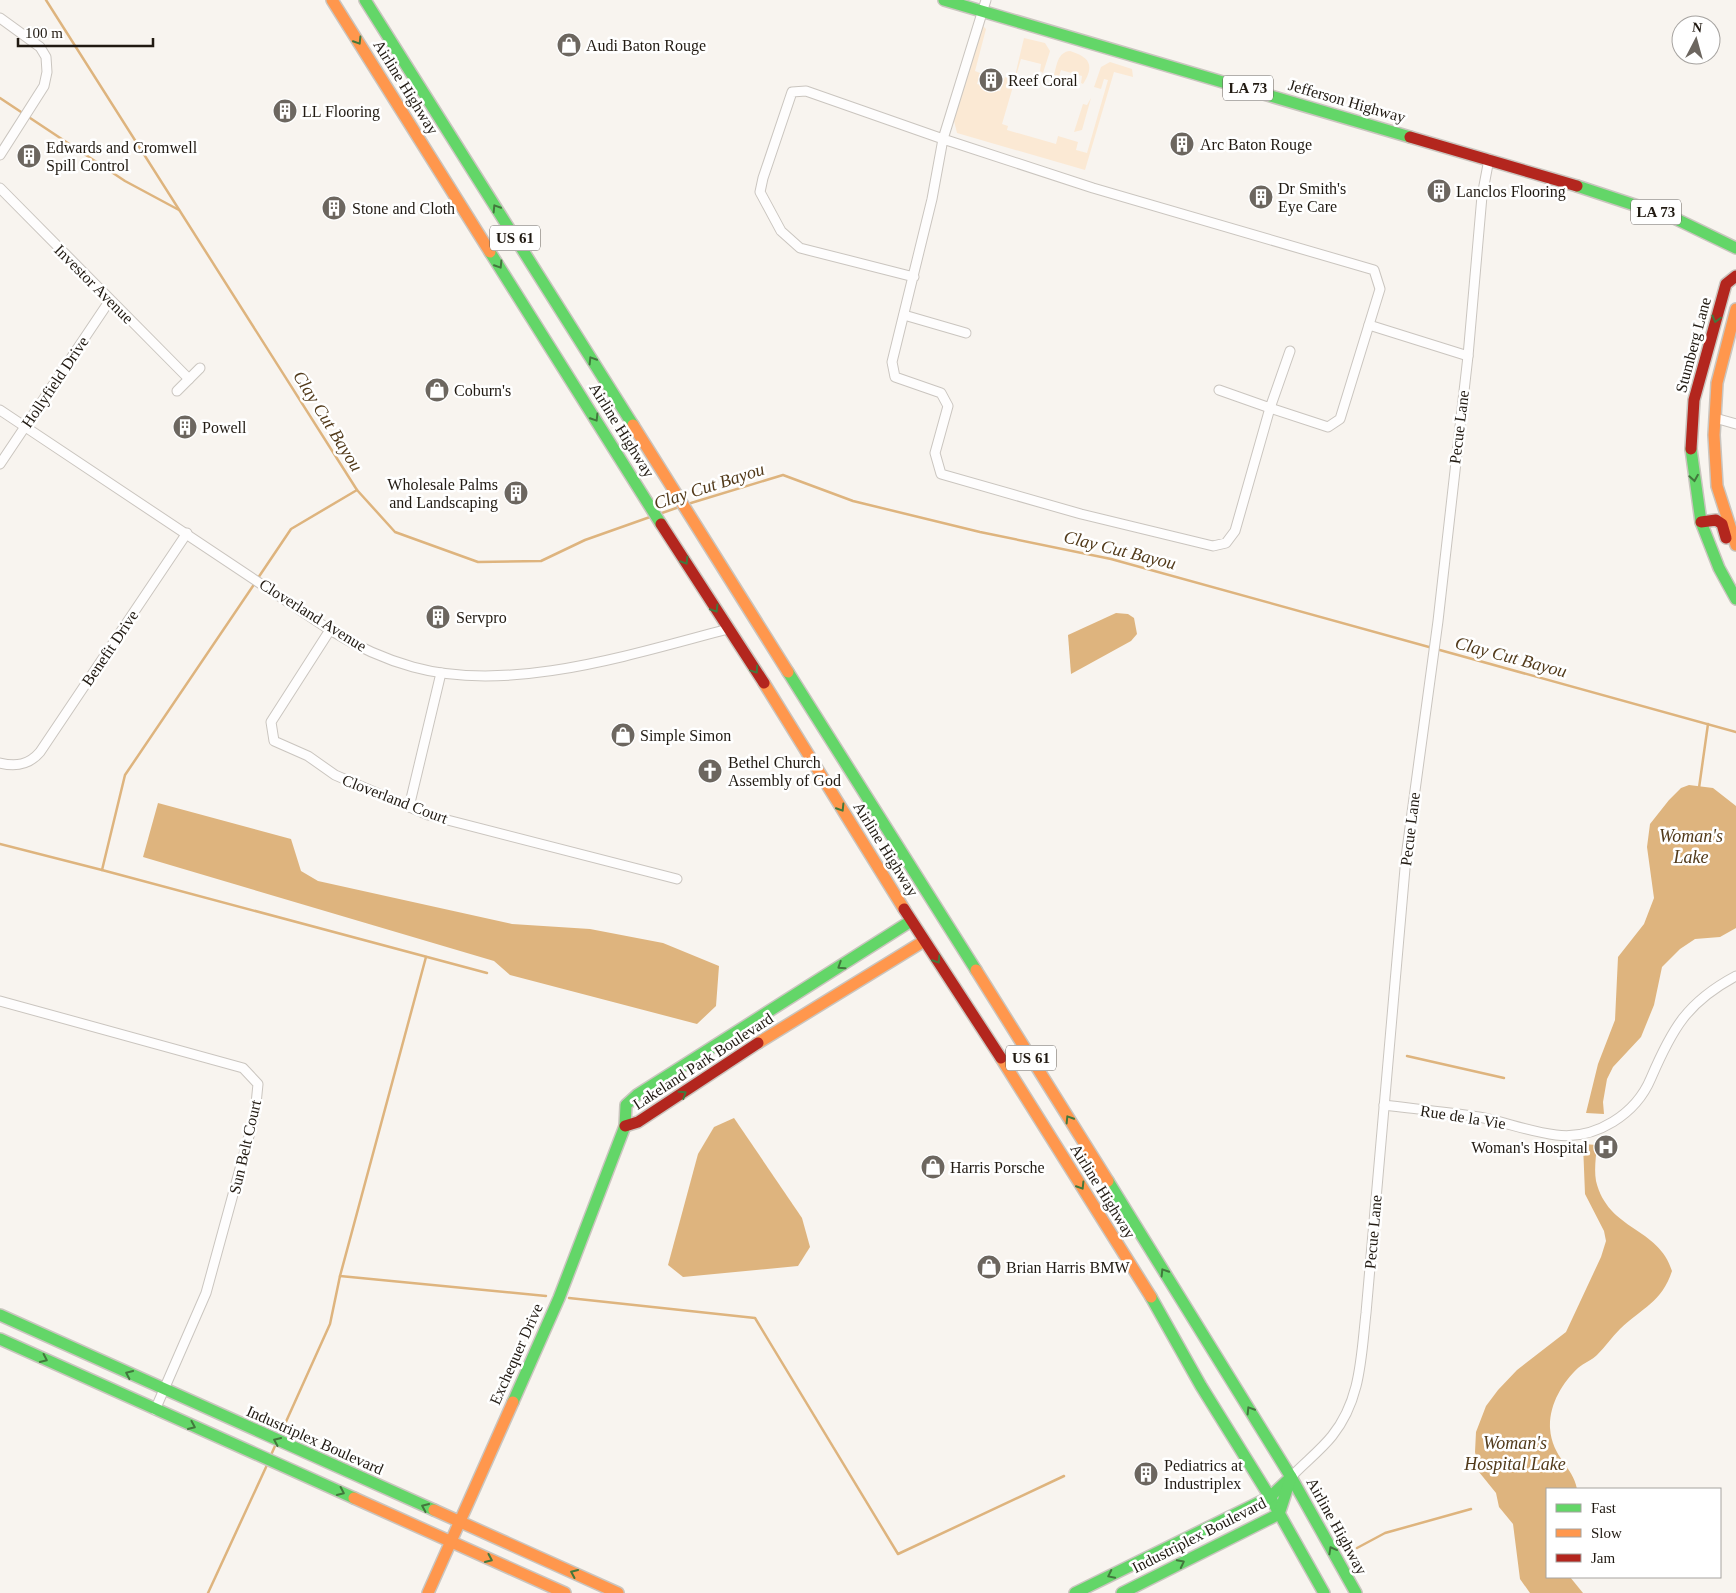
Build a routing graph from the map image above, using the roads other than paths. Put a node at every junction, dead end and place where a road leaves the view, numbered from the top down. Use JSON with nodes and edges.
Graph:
{"nodes":[{"id":1,"x":332,"y":0,"type":"edge"},
{"id":2,"x":365,"y":0,"type":"edge"},
{"id":3,"x":944,"y":0,"type":"edge"},
{"id":4,"x":984,"y":6,"type":"edge"},
{"id":5,"x":0,"y":18,"type":"edge"},
{"id":6,"x":943,"y":140,"type":"junction"},
{"id":7,"x":0,"y":155,"type":"edge"},
{"id":8,"x":448,"y":158,"type":"junction"},
{"id":9,"x":1489,"y":159,"type":"junction"},
{"id":10,"x":0,"y":188,"type":"edge"},
{"id":11,"x":1736,"y":248,"type":"edge"},
{"id":12,"x":1736,"y":276,"type":"edge"},
{"id":13,"x":914,"y":277,"type":"junction"},
{"id":14,"x":110,"y":300,"type":"junction"},
{"id":15,"x":1736,"y":309,"type":"edge"},
{"id":16,"x":904,"y":315,"type":"junction"},
{"id":17,"x":553,"y":325,"type":"junction"},
{"id":18,"x":1369,"y":325,"type":"junction"},
{"id":19,"x":966,"y":333,"type":"dead end"},
{"id":20,"x":1290,"y":351,"type":"dead end"},
{"id":21,"x":1468,"y":356,"type":"junction"},
{"id":22,"x":200,"y":368,"type":"dead end"},
{"id":23,"x":189,"y":379,"type":"junction"},
{"id":24,"x":1219,"y":390,"type":"dead end"},
{"id":25,"x":177,"y":391,"type":"dead end"},
{"id":26,"x":1270,"y":408,"type":"junction"},
{"id":27,"x":0,"y":410,"type":"edge"},
{"id":28,"x":1715,"y":418,"type":"junction"},
{"id":29,"x":1736,"y":424,"type":"edge"},
{"id":30,"x":25,"y":426,"type":"junction"},
{"id":31,"x":0,"y":464,"type":"edge"},
{"id":32,"x":1701,"y":522,"type":"junction"},
{"id":33,"x":187,"y":533,"type":"junction"},
{"id":34,"x":1736,"y":547,"type":"edge"},
{"id":35,"x":1736,"y":599,"type":"edge"},
{"id":36,"x":740,"y":622,"type":"junction"},
{"id":37,"x":330,"y":630,"type":"junction"},
{"id":38,"x":441,"y":673,"type":"junction"},
{"id":39,"x":0,"y":763,"type":"edge"},
{"id":40,"x":409,"y":807,"type":"junction"},
{"id":41,"x":677,"y":879,"type":"dead end"},
{"id":42,"x":924,"y":914,"type":"junction"},
{"id":43,"x":936,"y":934,"type":"junction"},
{"id":44,"x":860,"y":954,"type":"junction"},
{"id":45,"x":871,"y":975,"type":"junction"},
{"id":46,"x":1736,"y":976,"type":"edge"},
{"id":47,"x":817,"y":981,"type":"junction"},
{"id":48,"x":828,"y":1001,"type":"junction"},
{"id":49,"x":0,"y":1002,"type":"edge"},
{"id":50,"x":748,"y":1025,"type":"junction"},
{"id":51,"x":1001,"y":1034,"type":"junction"},
{"id":52,"x":759,"y":1043,"type":"junction"},
{"id":53,"x":652,"y":1086,"type":"junction"},
{"id":54,"x":664,"y":1105,"type":"junction"},
{"id":55,"x":1384,"y":1105,"type":"junction"},
{"id":56,"x":625,"y":1126,"type":"junction"},
{"id":57,"x":0,"y":1315,"type":"edge"},
{"id":58,"x":0,"y":1339,"type":"edge"},
{"id":59,"x":164,"y":1391,"type":"junction"},
{"id":60,"x":155,"y":1410,"type":"junction"},
{"id":61,"x":1291,"y":1476,"type":"junction"},
{"id":62,"x":1270,"y":1498,"type":"junction"},
{"id":63,"x":1279,"y":1514,"type":"junction"},
{"id":64,"x":459,"y":1521,"type":"junction"},
{"id":65,"x":450,"y":1542,"type":"junction"},
{"id":66,"x":428,"y":1593,"type":"edge"},
{"id":67,"x":566,"y":1593,"type":"edge"},
{"id":68,"x":618,"y":1593,"type":"edge"},
{"id":69,"x":1075,"y":1593,"type":"edge"},
{"id":70,"x":1122,"y":1593,"type":"edge"},
{"id":71,"x":1324,"y":1593,"type":"edge"},
{"id":72,"x":1356,"y":1593,"type":"edge"}],
"edges":[{"from":1,"to":8,"type":"main road","name":"Airline Highway","number":"US 61","one_way":true},
{"from":2,"to":8,"type":"main road","name":"Airline Highway","number":"US 61"},
{"from":3,"to":4,"type":"main road","name":"Jefferson Highway","number":"LA 73"},
{"from":4,"to":6,"type":"street"},
{"from":4,"to":9,"type":"main road","name":"Jefferson Highway","number":"LA 73"},
{"from":5,"to":7,"type":"street"},
{"from":6,"to":13,"type":"street"},
{"from":6,"to":13,"type":"street"},
{"from":6,"to":18,"type":"street"},
{"from":17,"to":8,"type":"main road","name":"Airline Highway","number":"US 61","one_way":true},
{"from":8,"to":17,"type":"main road","name":"Airline Highway","number":"US 61","one_way":true},
{"from":9,"to":11,"type":"main road","name":"Jefferson Highway","number":"LA 73"},
{"from":9,"to":21,"type":"street","name":"Pecue Lane"},
{"from":10,"to":14,"type":"street","name":"Investor Avenue"},
{"from":12,"to":32,"type":"main road","name":"Stumberg Lane","one_way":true},
{"from":13,"to":16,"type":"street"},
{"from":14,"to":23,"type":"street","name":"Investor Avenue"},
{"from":14,"to":30,"type":"street","name":"Hollyfield Drive"},
{"from":15,"to":28,"type":"main road","name":"Stumberg Lane"},
{"from":16,"to":19,"type":"street"},
{"from":16,"to":26,"type":"street"},
{"from":17,"to":36,"type":"main road","name":"Airline Highway","number":"US 61","one_way":true},
{"from":36,"to":17,"type":"main road","name":"Airline Highway","number":"US 61","one_way":true},
{"from":18,"to":21,"type":"street"},
{"from":18,"to":26,"type":"street"},
{"from":20,"to":26,"type":"street"},
{"from":21,"to":55,"type":"street","name":"Pecue Lane"},
{"from":22,"to":23,"type":"street"},
{"from":23,"to":25,"type":"street"},
{"from":24,"to":26,"type":"street"},
{"from":27,"to":30,"type":"street","name":"Cloverland Avenue"},
{"from":28,"to":29,"type":"street"},
{"from":28,"to":34,"type":"main road","name":"Stumberg Lane"},
{"from":30,"to":31,"type":"street","name":"Hollyfield Drive"},
{"from":30,"to":33,"type":"street","name":"Cloverland Avenue"},
{"from":32,"to":34,"type":"main road"},
{"from":32,"to":35,"type":"main road","name":"Stumberg Lane"},
{"from":33,"to":37,"type":"street","name":"Cloverland Avenue"},
{"from":33,"to":39,"type":"street","name":"Benefit Drive"},
{"from":36,"to":38,"type":"street","name":"Cloverland Avenue"},
{"from":36,"to":42,"type":"main road","name":"Airline Highway","number":"US 61"},
{"from":36,"to":42,"type":"main road","name":"Airline Highway","number":"US 61","one_way":true},
{"from":37,"to":38,"type":"street","name":"Cloverland Avenue"},
{"from":37,"to":40,"type":"street","name":"Cloverland Court"},
{"from":38,"to":40,"type":"street"},
{"from":40,"to":41,"type":"street","name":"Cloverland Court"},
{"from":42,"to":43,"type":"main road","name":"Airline Highway","number":"US 61"},
{"from":42,"to":43,"type":"main road","name":"Airline Highway","number":"US 61"},
{"from":42,"to":44,"type":"main road","name":"Lakeland Park Boulevard"},
{"from":43,"to":45,"type":"main road","name":"Lakeland Park Boulevard"},
{"from":43,"to":51,"type":"main road","name":"Airline Highway","number":"US 61","one_way":true},
{"from":43,"to":51,"type":"main road","name":"Airline Highway","number":"US 61"},
{"from":44,"to":45,"type":"main road"},
{"from":44,"to":47,"type":"main road","name":"Lakeland Park Boulevard","one_way":true},
{"from":45,"to":48,"type":"main road","name":"Lakeland Park Boulevard"},
{"from":46,"to":55,"type":"street","name":"Rue de la Vie"},
{"from":47,"to":48,"type":"main road"},
{"from":47,"to":50,"type":"main road","name":"Lakeland Park Boulevard"},
{"from":48,"to":52,"type":"main road","name":"Lakeland Park Boulevard"},
{"from":49,"to":59,"type":"street","name":"Sun Belt Court"},
{"from":50,"to":52,"type":"main road"},
{"from":50,"to":53,"type":"main road","name":"Lakeland Park Boulevard"},
{"from":61,"to":51,"type":"main road","name":"Airline Highway","number":"US 61","one_way":true},
{"from":51,"to":62,"type":"main road","name":"Airline Highway","number":"US 61","one_way":true},
{"from":54,"to":52,"type":"main road","name":"Lakeland Park Boulevard","one_way":true},
{"from":53,"to":54,"type":"main road"},
{"from":53,"to":56,"type":"main road","name":"Lakeland Park Boulevard"},
{"from":54,"to":56,"type":"main road","name":"Lakeland Park Boulevard"},
{"from":55,"to":61,"type":"street","name":"Pecue Lane"},
{"from":56,"to":64,"type":"main road","name":"Exchequer Drive"},
{"from":59,"to":57,"type":"main road","name":"Industriplex Boulevard","one_way":true},
{"from":58,"to":60,"type":"main road","one_way":true},
{"from":59,"to":60,"type":"street","name":"Sun Belt Court"},
{"from":64,"to":59,"type":"main road","name":"Industriplex Boulevard","one_way":true},
{"from":60,"to":65,"type":"main road","one_way":true},
{"from":61,"to":62,"type":"main road","name":"Industriplex Boulevard"},
{"from":61,"to":63,"type":"main road","name":"Industriplex Boulevard"},
{"from":72,"to":61,"type":"main road","name":"Airline Highway","number":"US 61","one_way":true},
{"from":62,"to":63,"type":"main road","name":"Airline Highway","number":"US 61"},
{"from":62,"to":69,"type":"main road","name":"Industriplex Boulevard","one_way":true},
{"from":70,"to":63,"type":"main road","name":"Industriplex Boulevard","one_way":true},
{"from":63,"to":71,"type":"main road","name":"Airline Highway","number":"US 61"},
{"from":64,"to":65,"type":"main road","name":"Exchequer Drive"},
{"from":68,"to":64,"type":"main road","name":"Industriplex Boulevard","one_way":true},
{"from":65,"to":66,"type":"main road","name":"Exchequer Drive"},
{"from":65,"to":67,"type":"main road","one_way":true}]}
